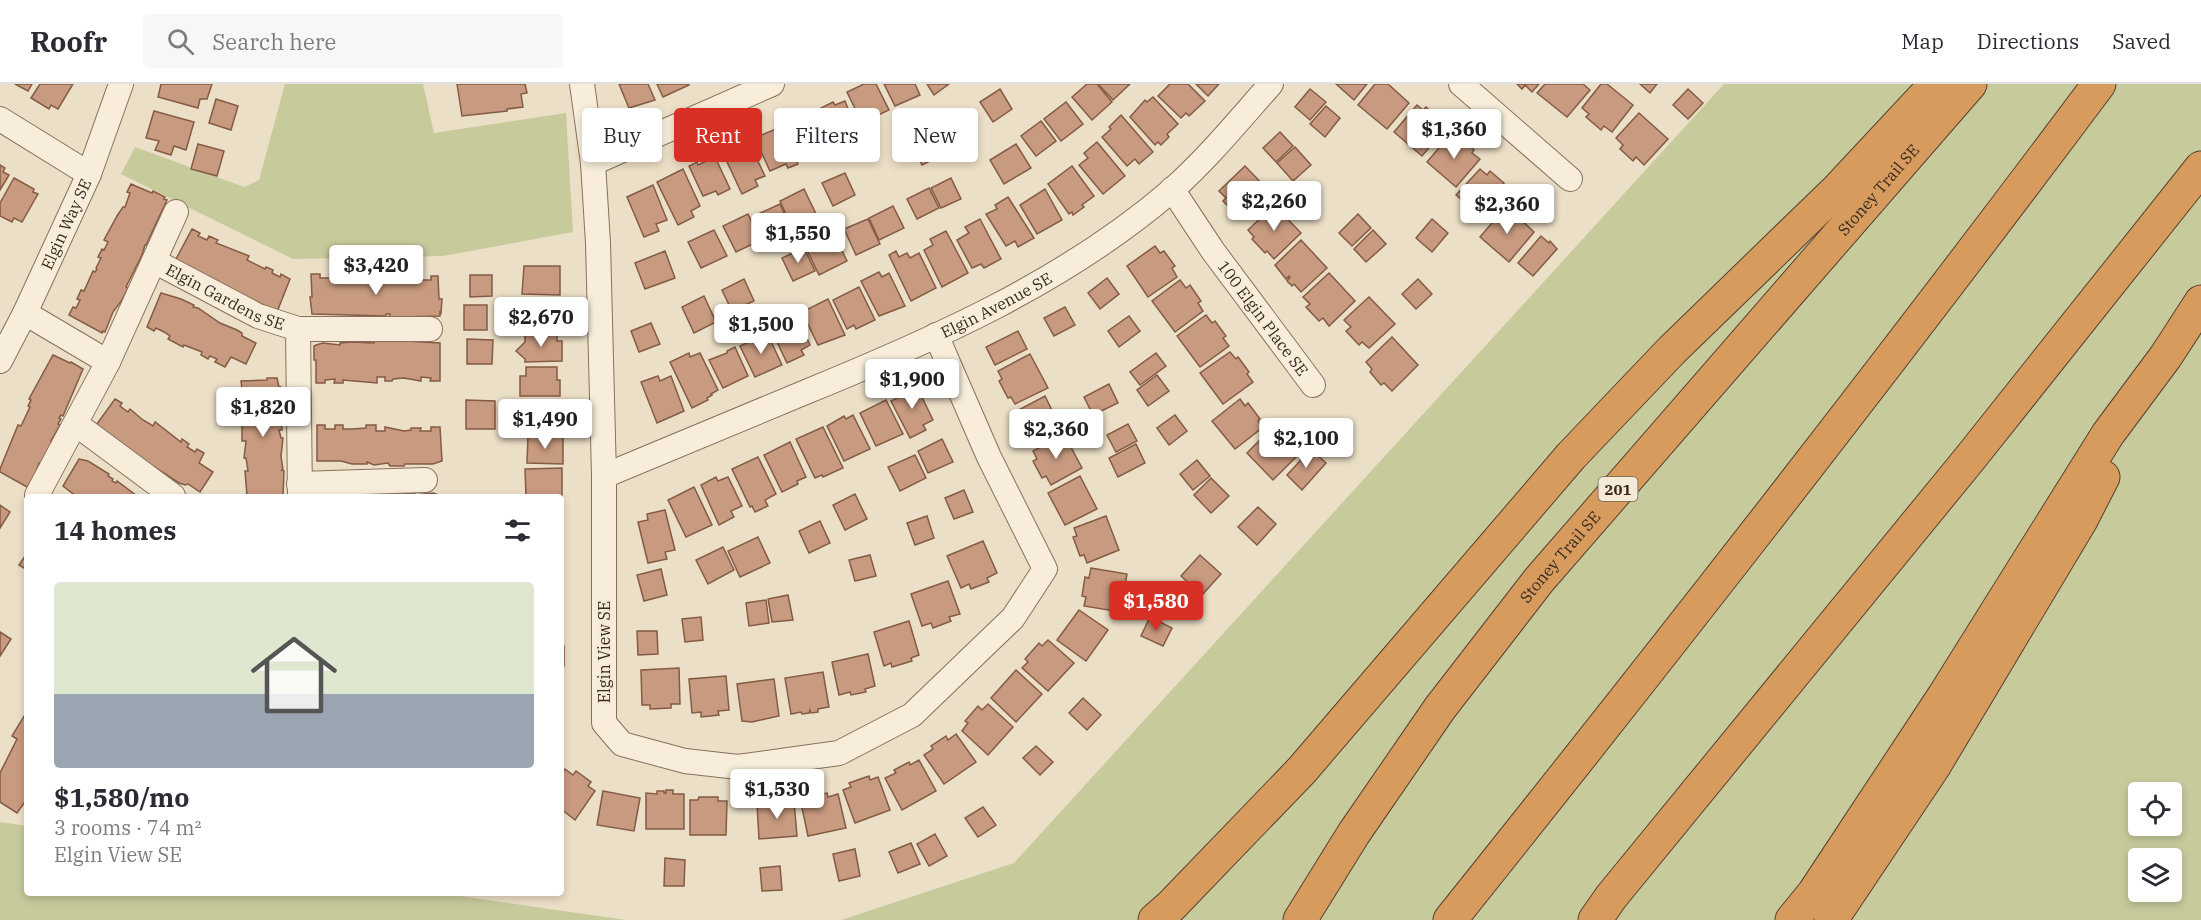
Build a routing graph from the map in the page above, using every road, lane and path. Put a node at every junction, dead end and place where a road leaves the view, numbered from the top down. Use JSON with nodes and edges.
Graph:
{"nodes":[{"id":1,"x":121,"y":84,"type":"edge"},
{"id":2,"x":582,"y":84,"type":"edge"},
{"id":3,"x":772,"y":84,"type":"edge"},
{"id":4,"x":1271,"y":84,"type":"edge"},
{"id":5,"x":1461,"y":84,"type":"edge"},
{"id":6,"x":1936,"y":84,"type":"edge"},
{"id":7,"x":1970,"y":84,"type":"edge"},
{"id":8,"x":2099,"y":84,"type":"edge"},
{"id":9,"x":0,"y":119,"type":"edge"},
{"id":10,"x":594,"y":163,"type":"junction"},
{"id":11,"x":2201,"y":168,"type":"edge"},
{"id":12,"x":89,"y":174,"type":"junction"},
{"id":13,"x":1570,"y":179,"type":"dead end"},
{"id":14,"x":1172,"y":189,"type":"junction"},
{"id":15,"x":176,"y":212,"type":"dead end"},
{"id":16,"x":154,"y":261,"type":"junction"},
{"id":17,"x":2201,"y":302,"type":"edge"},
{"id":18,"x":25,"y":313,"type":"junction"},
{"id":19,"x":430,"y":328,"type":"dead end"},
{"id":20,"x":298,"y":329,"type":"junction"},
{"id":21,"x":936,"y":335,"type":"junction"},
{"id":22,"x":2166,"y":356,"type":"junction"},
{"id":23,"x":0,"y":361,"type":"edge"},
{"id":24,"x":108,"y":362,"type":"junction"},
{"id":25,"x":1313,"y":385,"type":"dead end"},
{"id":26,"x":76,"y":424,"type":"junction"},
{"id":27,"x":604,"y":476,"type":"junction"},
{"id":28,"x":425,"y":480,"type":"dead end"},
{"id":29,"x":299,"y":490,"type":"edge"},
{"id":30,"x":38,"y":494,"type":"edge"},
{"id":31,"x":170,"y":494,"type":"edge"},
{"id":32,"x":1155,"y":920,"type":"edge"},
{"id":33,"x":1300,"y":920,"type":"edge"},
{"id":34,"x":1450,"y":920,"type":"edge"},
{"id":35,"x":1595,"y":920,"type":"edge"},
{"id":36,"x":1792,"y":920,"type":"edge"},
{"id":37,"x":1831,"y":920,"type":"edge"}],
"edges":[{"from":1,"to":12,"type":"street","name":"Elgin Way SE"},
{"from":2,"to":10,"type":"street","name":"Elgin View SE"},
{"from":3,"to":10,"type":"street"},
{"from":4,"to":14,"type":"street","name":"Elgin Avenue SE"},
{"from":5,"to":13,"type":"street"},
{"from":6,"to":32,"type":"highway"},
{"from":7,"to":33,"type":"highway","name":"Stoney Trail SE","number":"201"},
{"from":8,"to":34,"type":"highway"},
{"from":9,"to":12,"type":"street"},
{"from":10,"to":27,"type":"street","name":"Elgin View SE"},
{"from":11,"to":35,"type":"highway"},
{"from":12,"to":18,"type":"street","name":"Elgin Way SE"},
{"from":14,"to":21,"type":"street","name":"Elgin Avenue SE"},
{"from":14,"to":25,"type":"street","name":"100 Elgin Place SE"},
{"from":15,"to":16,"type":"street","name":"Elgin Gardens SE"},
{"from":16,"to":20,"type":"street","name":"Elgin Gardens SE"},
{"from":16,"to":24,"type":"street","name":"Elgin Gardens SE"},
{"from":17,"to":22,"type":"highway"},
{"from":18,"to":23,"type":"street","name":"Elgin Way SE"},
{"from":18,"to":24,"type":"street"},
{"from":19,"to":20,"type":"street","name":"Elgin Gardens SE"},
{"from":20,"to":29,"type":"street","name":"Elgin Gardens SE"},
{"from":21,"to":27,"type":"street","name":"Elgin Avenue SE"},
{"from":21,"to":27,"type":"street","name":"Elgin View SE"},
{"from":22,"to":36,"type":"highway"},
{"from":22,"to":37,"type":"highway"},
{"from":24,"to":26,"type":"street","name":"Elgin Gardens SE"},
{"from":26,"to":30,"type":"street","name":"Elgin Gardens SE"},
{"from":26,"to":31,"type":"street"},
{"from":28,"to":29,"type":"street","name":"Elgin Gardens SE"}]}
